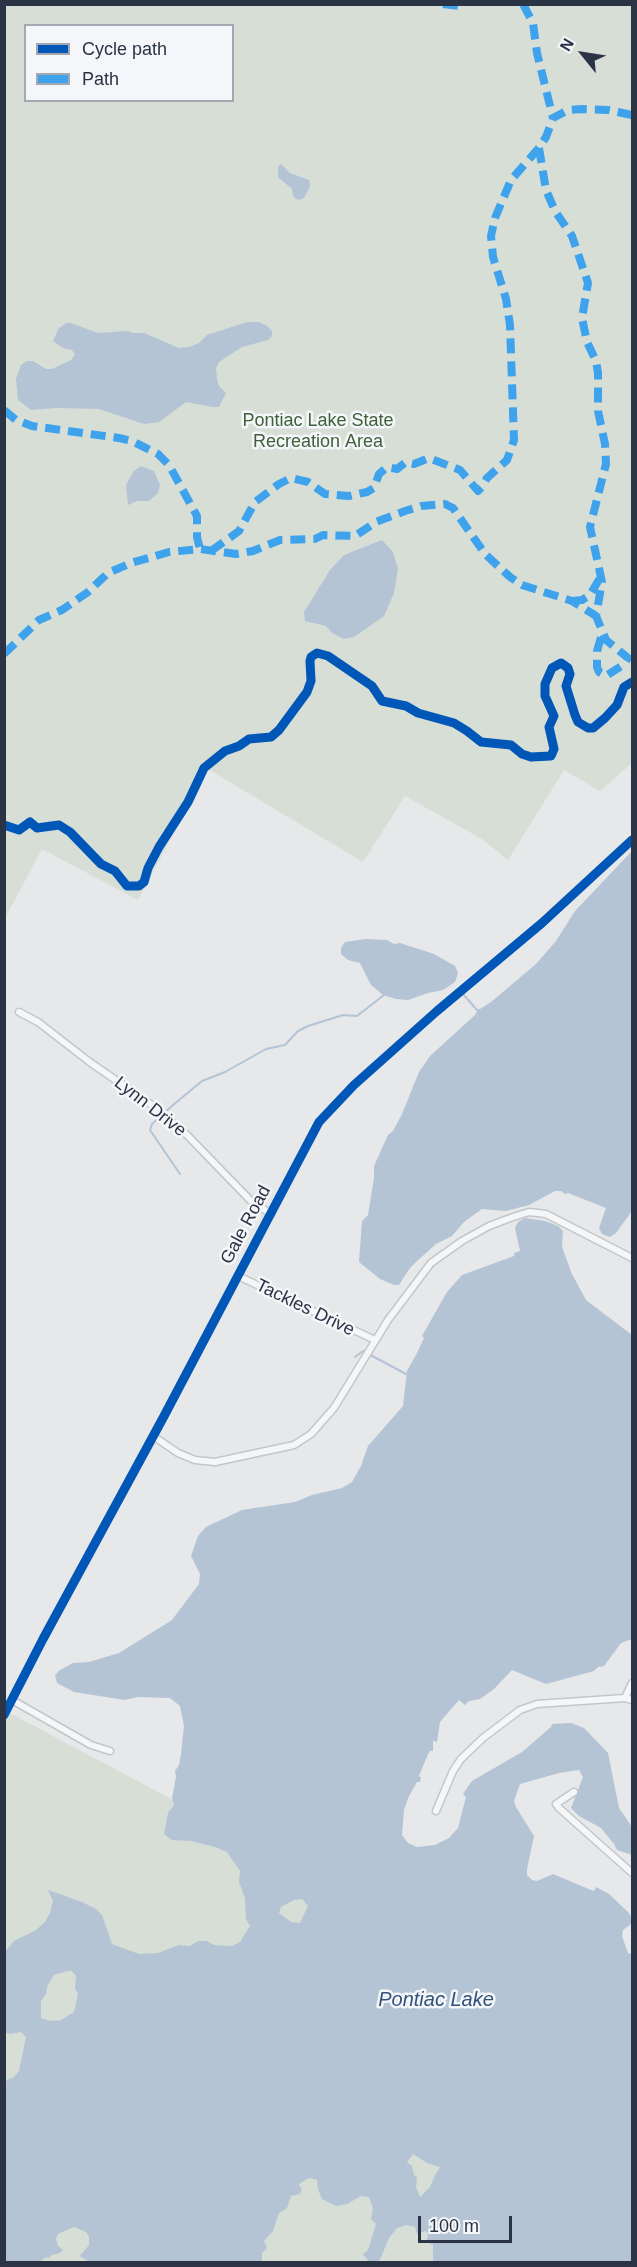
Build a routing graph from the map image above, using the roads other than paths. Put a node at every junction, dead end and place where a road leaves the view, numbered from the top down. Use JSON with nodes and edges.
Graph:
{"nodes":[{"id":1,"x":633,"y":840,"type":"edge"},
{"id":2,"x":19,"y":1012,"type":"dead end"},
{"id":3,"x":271,"y":1214,"type":"junction"},
{"id":4,"x":633,"y":1258,"type":"edge"},
{"id":5,"x":238,"y":1276,"type":"junction"},
{"id":6,"x":375,"y":1340,"type":"junction"},
{"id":7,"x":153,"y":1436,"type":"junction"},
{"id":8,"x":633,"y":1683,"type":"edge"},
{"id":9,"x":625,"y":1698,"type":"junction"},
{"id":10,"x":12,"y":1700,"type":"junction"},
{"id":11,"x":633,"y":1700,"type":"edge"},
{"id":12,"x":4,"y":1715,"type":"edge"},
{"id":13,"x":110,"y":1751,"type":"dead end"},
{"id":14,"x":574,"y":1792,"type":"dead end"},
{"id":15,"x":436,"y":1811,"type":"dead end"},
{"id":16,"x":633,"y":1873,"type":"edge"}],
"edges":[{"from":1,"to":3,"type":"street","name":"Gale Road"},
{"from":2,"to":3,"type":"street","name":"Lynn Drive"},
{"from":3,"to":5,"type":"street","name":"Gale Road"},
{"from":4,"to":6,"type":"street","name":"Tackles Drive"},
{"from":5,"to":6,"type":"street","name":"Tackles Drive"},
{"from":5,"to":7,"type":"street","name":"Gale Road"},
{"from":6,"to":7,"type":"street"},
{"from":7,"to":10,"type":"street","name":"Gale Road"},
{"from":8,"to":9,"type":"street"},
{"from":9,"to":11,"type":"street"},
{"from":9,"to":15,"type":"street"},
{"from":10,"to":12,"type":"street","name":"Gale Road"},
{"from":10,"to":13,"type":"street"},
{"from":14,"to":16,"type":"street"}]}
